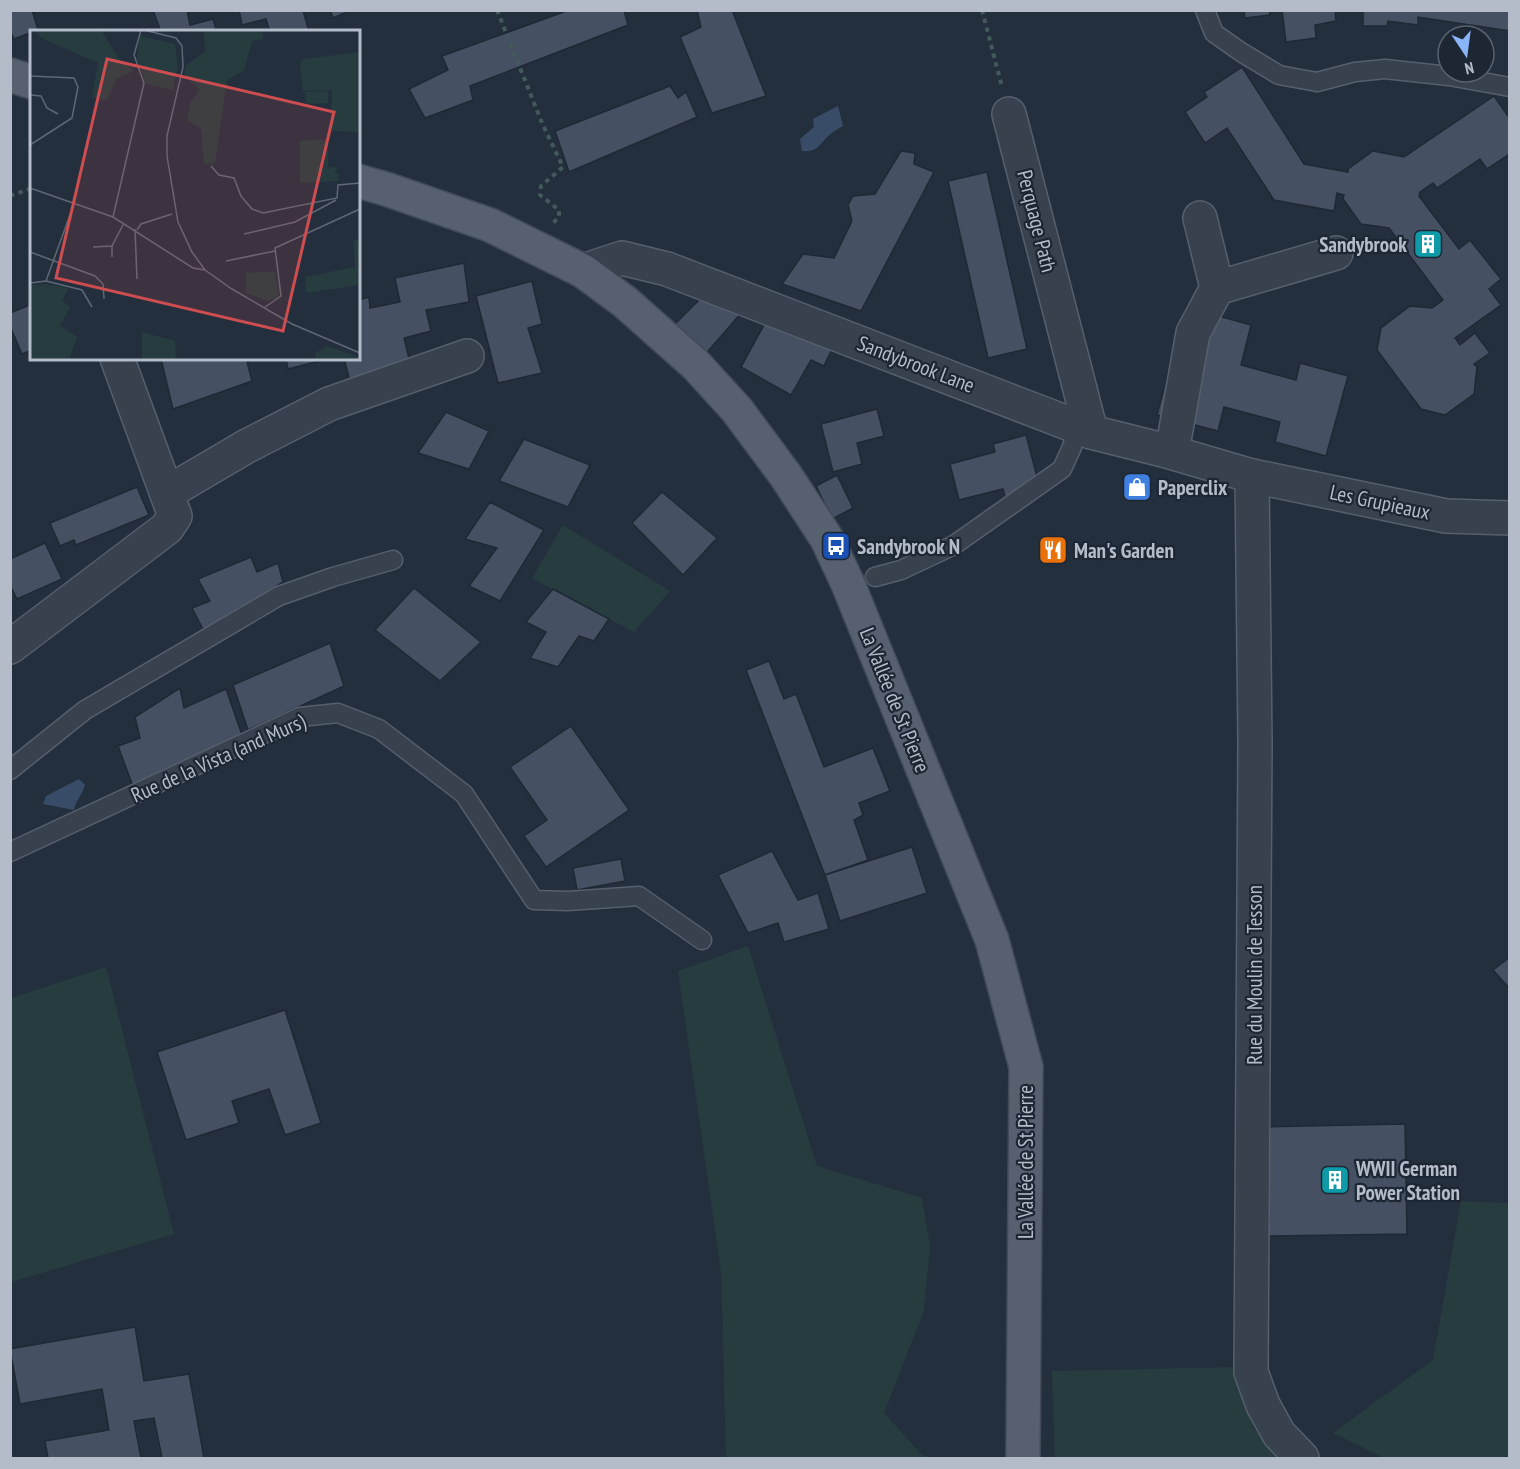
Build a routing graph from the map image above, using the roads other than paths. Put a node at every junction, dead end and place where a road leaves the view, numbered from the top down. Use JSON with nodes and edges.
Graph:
{"nodes":[{"id":1,"x":1205,"y":10,"type":"edge"},
{"id":2,"x":10,"y":75,"type":"edge"},
{"id":3,"x":30,"y":81,"type":"edge"},
{"id":4,"x":1509,"y":87,"type":"edge"},
{"id":5,"x":1009,"y":114,"type":"road end"},
{"id":6,"x":360,"y":182,"type":"edge"},
{"id":7,"x":1200,"y":218,"type":"dead end"},
{"id":8,"x":1336,"y":252,"type":"dead end"},
{"id":9,"x":583,"y":271,"type":"junction"},
{"id":10,"x":1217,"y":288,"type":"junction"},
{"id":11,"x":467,"y":356,"type":"dead end"},
{"id":12,"x":118,"y":360,"type":"edge"},
{"id":13,"x":1084,"y":429,"type":"junction"},
{"id":14,"x":1172,"y":452,"type":"junction"},
{"id":15,"x":1252,"y":476,"type":"junction"},
{"id":16,"x":167,"y":493,"type":"junction"},
{"id":17,"x":1509,"y":518,"type":"edge"},
{"id":18,"x":393,"y":560,"type":"dead end"},
{"id":19,"x":875,"y":578,"type":"dead end"},
{"id":20,"x":10,"y":647,"type":"edge"},
{"id":21,"x":10,"y":770,"type":"edge"},
{"id":22,"x":10,"y":852,"type":"edge"},
{"id":23,"x":702,"y":940,"type":"dead end"},
{"id":24,"x":1023,"y":1458,"type":"edge"},
{"id":25,"x":1302,"y":1458,"type":"edge"}],
"edges":[{"from":1,"to":4,"type":"lane"},
{"from":2,"to":3,"type":"main road"},
{"from":5,"to":13,"type":"street","name":"Perquage Path"},
{"from":6,"to":9,"type":"main road","name":"La Vallée de St Pierre"},
{"from":7,"to":10,"type":"street"},
{"from":8,"to":10,"type":"street"},
{"from":9,"to":13,"type":"street","name":"Sandybrook Lane"},
{"from":9,"to":24,"type":"main road","name":"La Vallée de St Pierre"},
{"from":10,"to":14,"type":"street"},
{"from":11,"to":16,"type":"street"},
{"from":12,"to":16,"type":"street"},
{"from":13,"to":14,"type":"street","name":"Sandybrook Lane"},
{"from":13,"to":19,"type":"lane"},
{"from":14,"to":15,"type":"street","name":"Sandybrook Lane"},
{"from":15,"to":17,"type":"street","name":"Les Grupieaux"},
{"from":15,"to":25,"type":"street","name":"Rue du Moulin de Tesson"},
{"from":16,"to":20,"type":"street"},
{"from":18,"to":21,"type":"lane"},
{"from":22,"to":23,"type":"lane","name":"Rue de la Vista (and Murs)"}]}
